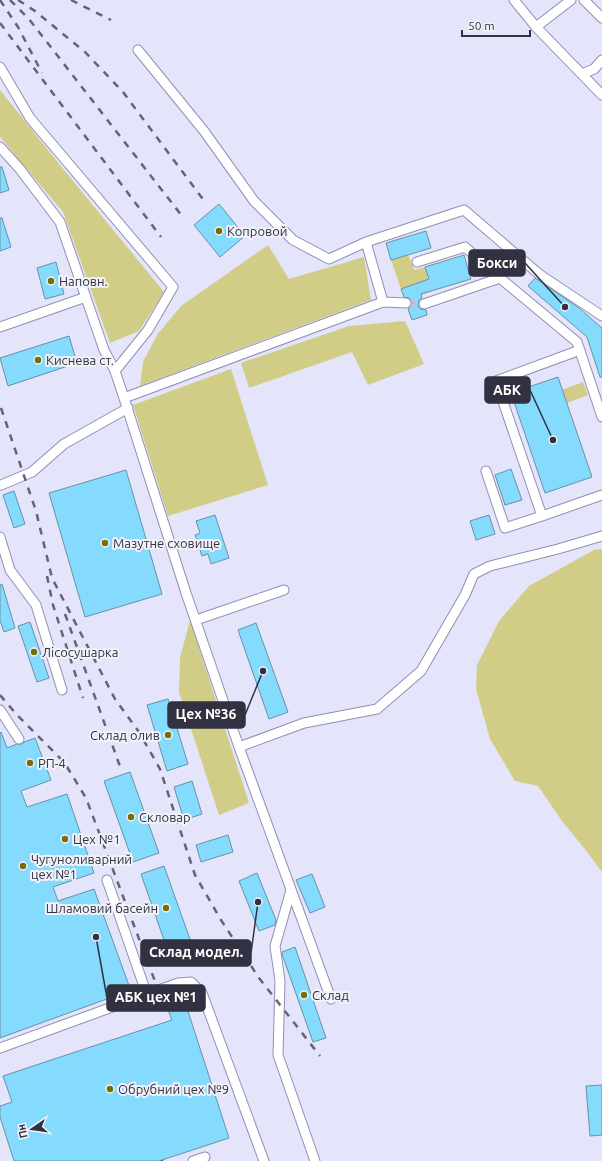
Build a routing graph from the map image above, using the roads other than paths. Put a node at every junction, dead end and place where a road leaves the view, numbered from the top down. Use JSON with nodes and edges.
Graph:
{"nodes":[{"id":1,"x":514,"y":0,"type":"edge"},
{"id":2,"x":571,"y":0,"type":"edge"},
{"id":3,"x":584,"y":0,"type":"edge"},
{"id":4,"x":602,"y":18,"type":"edge"},
{"id":5,"x":536,"y":27,"type":"junction"},
{"id":6,"x":138,"y":50,"type":"dead end"},
{"id":7,"x":602,"y":60,"type":"edge"},
{"id":8,"x":0,"y":67,"type":"edge"},
{"id":9,"x":582,"y":74,"type":"junction"},
{"id":10,"x":602,"y":95,"type":"edge"},
{"id":11,"x":0,"y":146,"type":"edge"},
{"id":12,"x":366,"y":242,"type":"junction"},
{"id":13,"x":416,"y":262,"type":"dead end"},
{"id":14,"x":500,"y":278,"type":"junction"},
{"id":15,"x":86,"y":297,"type":"junction"},
{"id":16,"x":383,"y":302,"type":"junction"},
{"id":17,"x":406,"y":303,"type":"tunnel mouth"},
{"id":18,"x":424,"y":304,"type":"tunnel mouth"},
{"id":19,"x":602,"y":316,"type":"edge"},
{"id":20,"x":0,"y":327,"type":"edge"},
{"id":21,"x":580,"y":350,"type":"junction"},
{"id":22,"x":115,"y":371,"type":"junction"},
{"id":23,"x":124,"y":398,"type":"junction"},
{"id":24,"x":128,"y":408,"type":"junction"},
{"id":25,"x":602,"y":418,"type":"edge"},
{"id":26,"x":486,"y":471,"type":"dead end"},
{"id":27,"x":0,"y":485,"type":"edge"},
{"id":28,"x":602,"y":495,"type":"edge"},
{"id":29,"x":542,"y":516,"type":"junction"},
{"id":30,"x":602,"y":536,"type":"edge"},
{"id":31,"x":0,"y":539,"type":"edge"},
{"id":32,"x":284,"y":590,"type":"dead end"},
{"id":33,"x":196,"y":620,"type":"junction"},
{"id":34,"x":62,"y":690,"type":"dead end"},
{"id":35,"x":0,"y":710,"type":"edge"},
{"id":36,"x":19,"y":739,"type":"dead end"},
{"id":37,"x":239,"y":746,"type":"junction"},
{"id":38,"x":106,"y":880,"type":"dead end"},
{"id":39,"x":291,"y":890,"type":"junction"},
{"id":40,"x":147,"y":995,"type":"junction"},
{"id":41,"x":331,"y":999,"type":"dead end"},
{"id":42,"x":0,"y":1048,"type":"edge"},
{"id":43,"x":205,"y":1157,"type":"dead end"},
{"id":44,"x":193,"y":1161,"type":"edge"},
{"id":45,"x":264,"y":1161,"type":"edge"},
{"id":46,"x":315,"y":1161,"type":"edge"}],
"edges":[{"from":1,"to":5,"type":"street"},
{"from":2,"to":5,"type":"street"},
{"from":3,"to":4,"type":"street"},
{"from":5,"to":9,"type":"street"},
{"from":6,"to":12,"type":"street"},
{"from":7,"to":9,"type":"street"},
{"from":8,"to":22,"type":"street"},
{"from":9,"to":10,"type":"street"},
{"from":11,"to":15,"type":"street"},
{"from":12,"to":16,"type":"street"},
{"from":12,"to":19,"type":"street"},
{"from":13,"to":14,"type":"street"},
{"from":14,"to":18,"type":"street"},
{"from":14,"to":21,"type":"street"},
{"from":15,"to":20,"type":"street"},
{"from":15,"to":22,"type":"street"},
{"from":16,"to":17,"type":"street"},
{"from":16,"to":23,"type":"street"},
{"from":21,"to":25,"type":"street"},
{"from":21,"to":29,"type":"street"},
{"from":22,"to":23,"type":"street"},
{"from":23,"to":24,"type":"street"},
{"from":24,"to":27,"type":"street"},
{"from":24,"to":33,"type":"street"},
{"from":26,"to":29,"type":"street"},
{"from":28,"to":29,"type":"street"},
{"from":30,"to":37,"type":"street"},
{"from":31,"to":34,"type":"street"},
{"from":32,"to":33,"type":"street"},
{"from":33,"to":37,"type":"street"},
{"from":35,"to":36,"type":"street"},
{"from":37,"to":39,"type":"street"},
{"from":38,"to":40,"type":"street"},
{"from":39,"to":41,"type":"street"},
{"from":39,"to":46,"type":"street"},
{"from":40,"to":42,"type":"street"},
{"from":40,"to":45,"type":"street"},
{"from":43,"to":44,"type":"street"}]}
